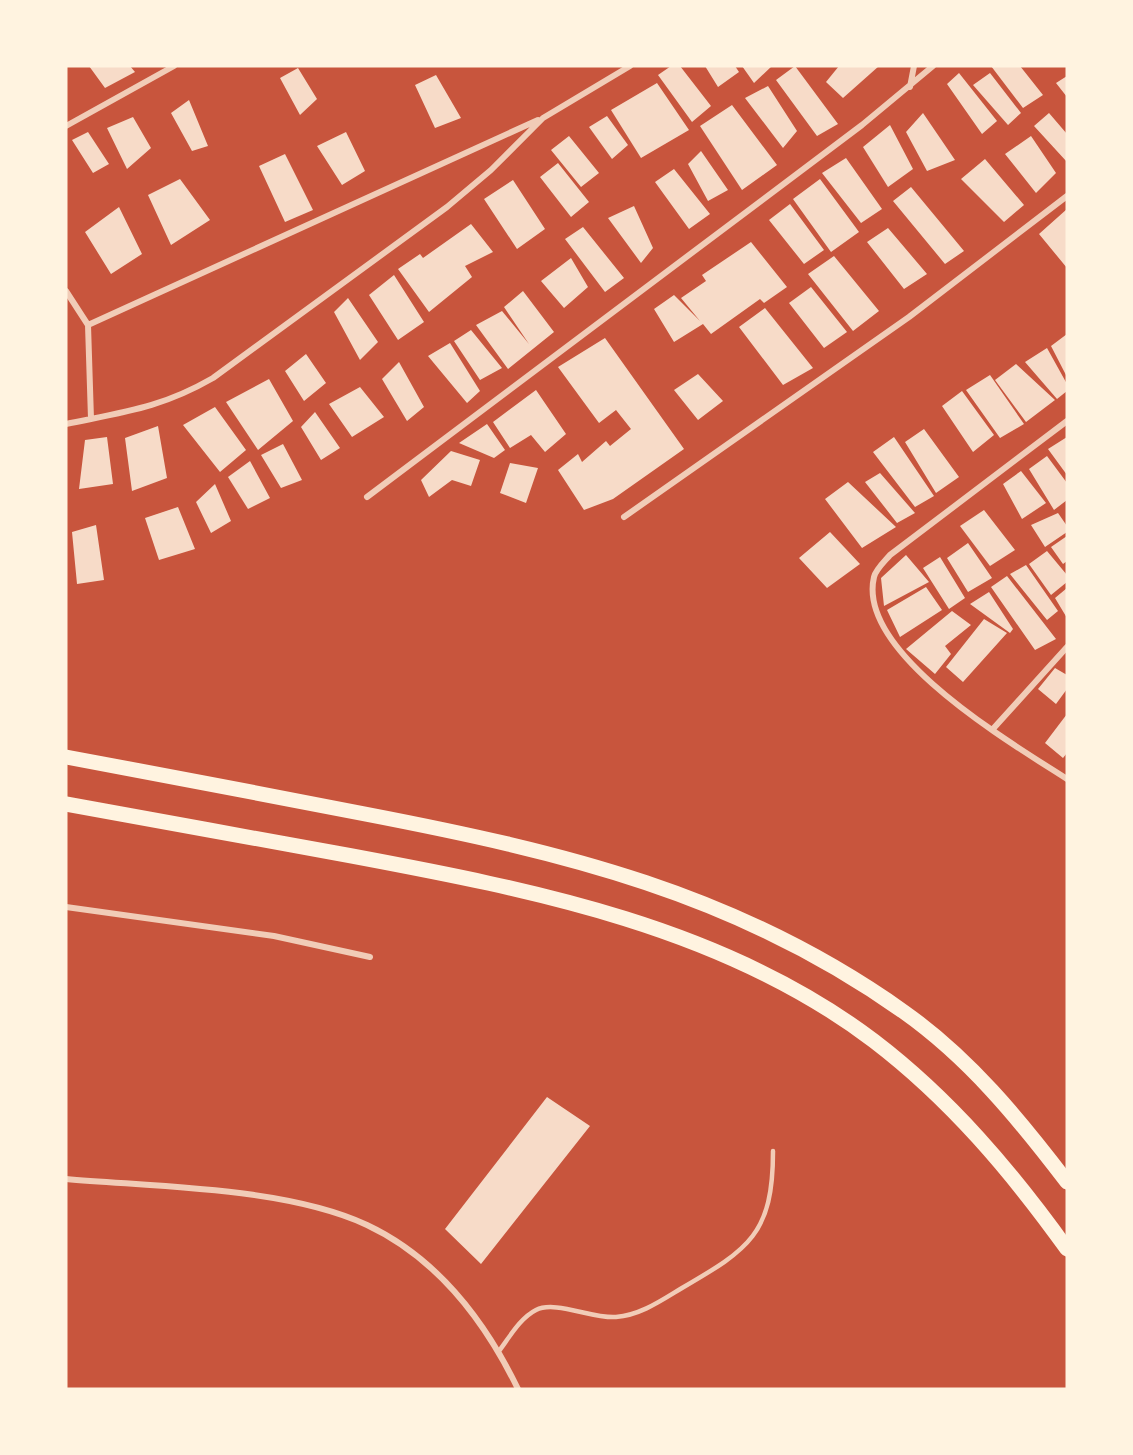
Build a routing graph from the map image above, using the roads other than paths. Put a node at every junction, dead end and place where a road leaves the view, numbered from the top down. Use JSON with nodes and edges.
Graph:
{"nodes":[{"id":1,"x":174,"y":66,"type":"edge"},
{"id":2,"x":630,"y":66,"type":"edge"},
{"id":3,"x":914,"y":66,"type":"edge"},
{"id":4,"x":933,"y":66,"type":"edge"},
{"id":5,"x":910,"y":87,"type":"junction"},
{"id":6,"x":543,"y":118,"type":"junction"},
{"id":7,"x":66,"y":126,"type":"edge"},
{"id":8,"x":1067,"y":196,"type":"edge"},
{"id":9,"x":66,"y":291,"type":"edge"},
{"id":10,"x":88,"y":325,"type":"junction"},
{"id":11,"x":91,"y":419,"type":"junction"},
{"id":12,"x":1067,"y":421,"type":"edge"},
{"id":13,"x":66,"y":424,"type":"edge"},
{"id":14,"x":367,"y":497,"type":"dead end"},
{"id":15,"x":624,"y":517,"type":"dead end"},
{"id":16,"x":1067,"y":647,"type":"edge"},
{"id":17,"x":992,"y":730,"type":"junction"},
{"id":18,"x":66,"y":757,"type":"edge"},
{"id":19,"x":1067,"y":779,"type":"edge"},
{"id":20,"x":66,"y":804,"type":"edge"},
{"id":21,"x":66,"y":907,"type":"edge"},
{"id":22,"x":370,"y":957,"type":"dead end"},
{"id":23,"x":773,"y":1151,"type":"dead end"},
{"id":24,"x":66,"y":1179,"type":"edge"},
{"id":25,"x":1067,"y":1182,"type":"edge"},
{"id":26,"x":1067,"y":1249,"type":"edge"},
{"id":27,"x":499,"y":1351,"type":"junction"},
{"id":28,"x":518,"y":1389,"type":"edge"}],
"edges":[{"from":1,"to":7,"type":"street"},
{"from":2,"to":6,"type":"street"},
{"from":3,"to":5,"type":"street"},
{"from":4,"to":5,"type":"street"},
{"from":5,"to":14,"type":"street"},
{"from":6,"to":10,"type":"street"},
{"from":6,"to":11,"type":"street"},
{"from":8,"to":15,"type":"street"},
{"from":9,"to":10,"type":"street"},
{"from":10,"to":11,"type":"street"},
{"from":11,"to":13,"type":"street"},
{"from":12,"to":17,"type":"street"},
{"from":16,"to":17,"type":"street"},
{"from":17,"to":19,"type":"street"},
{"from":18,"to":25,"type":"main road"},
{"from":20,"to":26,"type":"main road"},
{"from":21,"to":22,"type":"street"},
{"from":23,"to":27,"type":"lane"},
{"from":24,"to":27,"type":"street"},
{"from":27,"to":28,"type":"street"}]}
